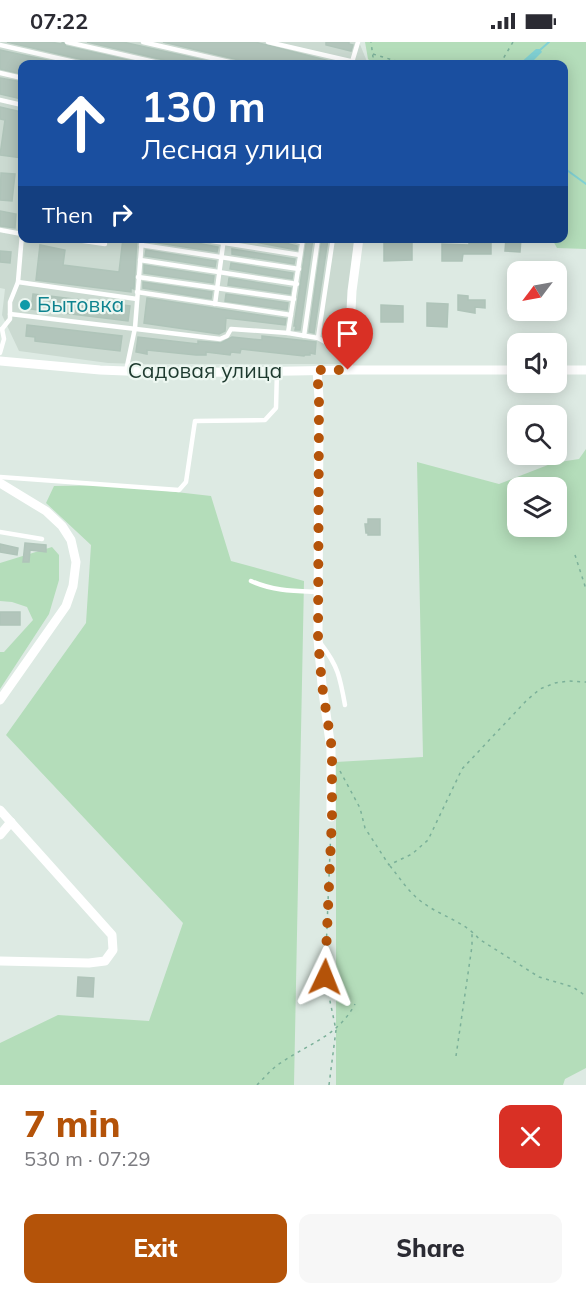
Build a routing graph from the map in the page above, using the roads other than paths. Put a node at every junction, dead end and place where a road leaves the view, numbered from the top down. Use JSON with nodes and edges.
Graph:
{"nodes":[{"id":1,"x":67,"y":42,"type":"edge"},
{"id":2,"x":143,"y":42,"type":"edge"},
{"id":3,"x":268,"y":42,"type":"edge"},
{"id":4,"x":358,"y":42,"type":"edge"},
{"id":5,"x":0,"y":45,"type":"edge"},
{"id":6,"x":66,"y":60,"type":"edge"},
{"id":7,"x":146,"y":60,"type":"edge"},
{"id":8,"x":221,"y":60,"type":"edge"},
{"id":9,"x":344,"y":60,"type":"edge"},
{"id":10,"x":353,"y":60,"type":"edge"},
{"id":11,"x":0,"y":73,"type":"edge"},
{"id":12,"x":18,"y":77,"type":"edge"},
{"id":13,"x":0,"y":100,"type":"edge"},
{"id":14,"x":18,"y":104,"type":"edge"},
{"id":15,"x":0,"y":230,"type":"edge"},
{"id":16,"x":18,"y":233,"type":"edge"},
{"id":17,"x":21,"y":243,"type":"edge"},
{"id":18,"x":98,"y":243,"type":"edge"},
{"id":19,"x":224,"y":243,"type":"edge"},
{"id":20,"x":235,"y":243,"type":"edge"},
{"id":21,"x":302,"y":243,"type":"edge"},
{"id":22,"x":317,"y":243,"type":"edge"},
{"id":23,"x":332,"y":243,"type":"edge"},
{"id":24,"x":358,"y":243,"type":"edge"},
{"id":25,"x":105,"y":244,"type":"dead end"},
{"id":26,"x":141,"y":245,"type":"joint"},
{"id":27,"x":300,"y":255,"type":"junction"},
{"id":28,"x":221,"y":257,"type":"junction"},
{"id":29,"x":140,"y":260,"type":"junction"},
{"id":30,"x":299,"y":269,"type":"junction"},
{"id":31,"x":219,"y":273,"type":"junction"},
{"id":32,"x":138,"y":277,"type":"junction"},
{"id":33,"x":18,"y":282,"type":"junction"},
{"id":34,"x":297,"y":284,"type":"junction"},
{"id":35,"x":218,"y":288,"type":"junction"},
{"id":36,"x":137,"y":292,"type":"junction"},
{"id":37,"x":137,"y":299,"type":"junction"},
{"id":38,"x":294,"y":299,"type":"junction"},
{"id":39,"x":215,"y":304,"type":"junction"},
{"id":40,"x":10,"y":314,"type":"junction"},
{"id":41,"x":291,"y":315,"type":"junction"},
{"id":42,"x":1,"y":328,"type":"edge"},
{"id":43,"x":135,"y":328,"type":"junction"},
{"id":44,"x":288,"y":333,"type":"junction"},
{"id":45,"x":304,"y":336,"type":"junction"},
{"id":46,"x":318,"y":338,"type":"junction"},
{"id":47,"x":0,"y":353,"type":"edge"},
{"id":48,"x":349,"y":355,"type":"junction"},
{"id":49,"x":0,"y":361,"type":"edge"},
{"id":50,"x":317,"y":370,"type":"junction"},
{"id":51,"x":348,"y":370,"type":"junction"},
{"id":52,"x":507,"y":370,"type":"edge"},
{"id":53,"x":567,"y":370,"type":"edge"},
{"id":54,"x":586,"y":370,"type":"edge"},
{"id":55,"x":126,"y":371,"type":"junction"},
{"id":56,"x":277,"y":371,"type":"junction"},
{"id":57,"x":0,"y":477,"type":"edge"},
{"id":58,"x":0,"y":483,"type":"edge"},
{"id":59,"x":0,"y":532,"type":"edge"},
{"id":60,"x":42,"y":539,"type":"dead end"},
{"id":61,"x":251,"y":581,"type":"dead end"},
{"id":62,"x":318,"y":592,"type":"junction"},
{"id":63,"x":318,"y":639,"type":"junction"},
{"id":64,"x":0,"y":700,"type":"edge"},
{"id":65,"x":345,"y":705,"type":"dead end"},
{"id":66,"x":0,"y":810,"type":"edge"},
{"id":67,"x":332,"y":817,"type":"road end"},
{"id":68,"x":11,"y":822,"type":"junction"},
{"id":69,"x":0,"y":835,"type":"edge"},
{"id":70,"x":0,"y":961,"type":"edge"}],
"edges":[{"from":1,"to":7,"type":"lane"},
{"from":2,"to":8,"type":"lane"},
{"from":3,"to":9,"type":"lane"},
{"from":4,"to":10,"type":"lane"},
{"from":5,"to":6,"type":"lane"},
{"from":11,"to":12,"type":"lane"},
{"from":13,"to":14,"type":"lane"},
{"from":15,"to":16,"type":"lane"},
{"from":17,"to":33,"type":"lane"},
{"from":18,"to":25,"type":"lane"},
{"from":19,"to":28,"type":"lane"},
{"from":20,"to":27,"type":"lane"},
{"from":21,"to":27,"type":"lane"},
{"from":22,"to":45,"type":"lane"},
{"from":23,"to":46,"type":"lane"},
{"from":24,"to":48,"type":"street"},
{"from":26,"to":28,"type":"lane"},
{"from":26,"to":29,"type":"lane"},
{"from":27,"to":30,"type":"lane"},
{"from":28,"to":30,"type":"lane"},
{"from":28,"to":31,"type":"lane"},
{"from":29,"to":31,"type":"lane"},
{"from":29,"to":32,"type":"lane"},
{"from":30,"to":34,"type":"lane"},
{"from":31,"to":34,"type":"lane"},
{"from":31,"to":35,"type":"lane"},
{"from":32,"to":35,"type":"lane"},
{"from":32,"to":36,"type":"lane"},
{"from":33,"to":37,"type":"lane"},
{"from":33,"to":40,"type":"lane"},
{"from":34,"to":38,"type":"lane"},
{"from":35,"to":38,"type":"lane"},
{"from":35,"to":39,"type":"lane"},
{"from":36,"to":37,"type":"lane"},
{"from":36,"to":39,"type":"lane"},
{"from":37,"to":43,"type":"lane"},
{"from":38,"to":41,"type":"lane"},
{"from":39,"to":41,"type":"lane"},
{"from":40,"to":42,"type":"lane"},
{"from":40,"to":43,"type":"lane"},
{"from":41,"to":44,"type":"lane"},
{"from":42,"to":47,"type":"lane"},
{"from":43,"to":44,"type":"lane"},
{"from":43,"to":55,"type":"lane"},
{"from":44,"to":45,"type":"lane"},
{"from":45,"to":46,"type":"lane"},
{"from":46,"to":48,"type":"lane"},
{"from":48,"to":51,"type":"street"},
{"from":49,"to":55,"type":"street","name":"Садовая улица"},
{"from":50,"to":51,"type":"street","name":"Садовая улица"},
{"from":50,"to":56,"type":"street","name":"Садовая улица"},
{"from":50,"to":62,"type":"street"},
{"from":51,"to":52,"type":"street","name":"Садовая улица"},
{"from":53,"to":54,"type":"street"},
{"from":55,"to":56,"type":"street","name":"Садовая улица"},
{"from":56,"to":57,"type":"lane"},
{"from":58,"to":64,"type":"street"},
{"from":59,"to":60,"type":"lane"},
{"from":61,"to":62,"type":"lane"},
{"from":62,"to":63,"type":"street"},
{"from":63,"to":65,"type":"lane"},
{"from":63,"to":67,"type":"street"},
{"from":66,"to":68,"type":"street"},
{"from":68,"to":69,"type":"street"},
{"from":68,"to":70,"type":"street"}]}
